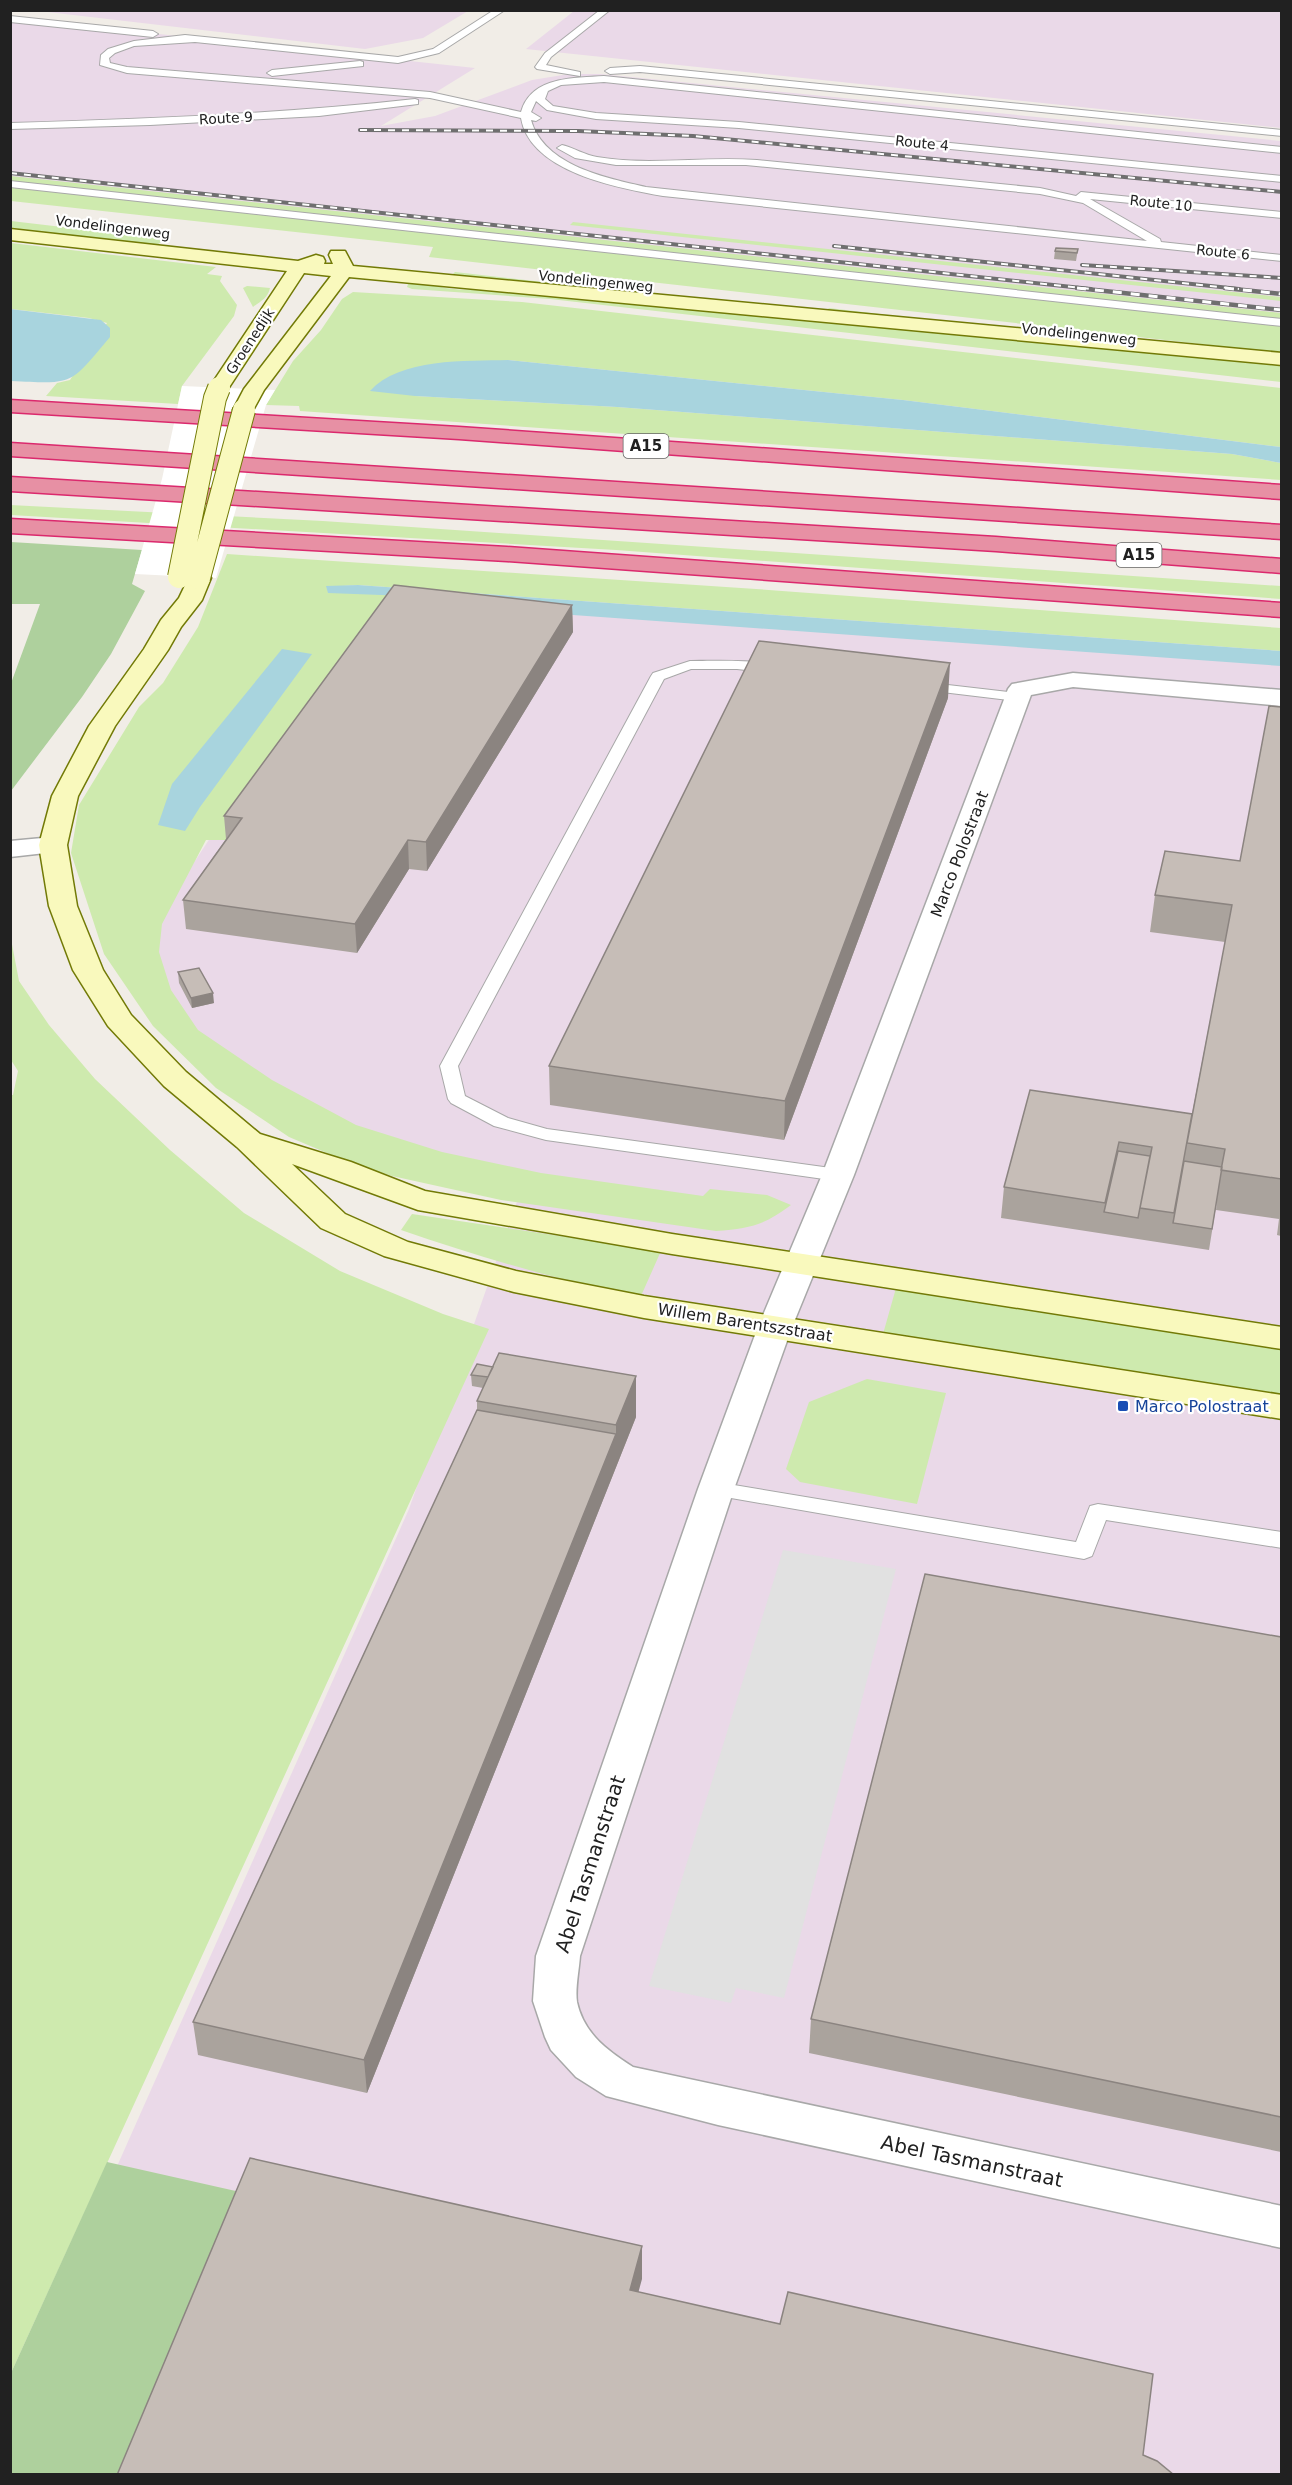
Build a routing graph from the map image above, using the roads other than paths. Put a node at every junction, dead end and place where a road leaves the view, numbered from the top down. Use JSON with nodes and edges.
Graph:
{"nodes":[{"id":1,"x":501,"y":10,"type":"edge"},
{"id":2,"x":606,"y":10,"type":"edge"},
{"id":3,"x":10,"y":19,"type":"edge"},
{"id":4,"x":196,"y":39,"type":"junction"},
{"id":5,"x":398,"y":60,"type":"junction"},
{"id":6,"x":213,"y":77,"type":"junction"},
{"id":7,"x":544,"y":89,"type":"junction"},
{"id":8,"x":441,"y":98,"type":"junction"},
{"id":9,"x":530,"y":110,"type":"junction"},
{"id":10,"x":562,"y":111,"type":"junction"},
{"id":11,"x":10,"y":126,"type":"edge"},
{"id":12,"x":1281,"y":133,"type":"edge"},
{"id":13,"x":1281,"y":150,"type":"edge"},
{"id":14,"x":1281,"y":179,"type":"edge"},
{"id":15,"x":10,"y":184,"type":"edge"},
{"id":16,"x":1040,"y":191,"type":"junction"},
{"id":17,"x":1281,"y":215,"type":"edge"},
{"id":18,"x":10,"y":234,"type":"edge"},
{"id":19,"x":1164,"y":246,"type":"junction"},
{"id":20,"x":301,"y":258,"type":"junction"},
{"id":21,"x":1281,"y":258,"type":"edge"},
{"id":22,"x":341,"y":262,"type":"junction"},
{"id":23,"x":401,"y":276,"type":"junction"},
{"id":24,"x":327,"y":294,"type":"junction"},
{"id":25,"x":1281,"y":323,"type":"edge"},
{"id":26,"x":1182,"y":348,"type":"junction"},
{"id":27,"x":1281,"y":359,"type":"edge"},
{"id":28,"x":10,"y":406,"type":"edge"},
{"id":29,"x":18,"y":449,"type":"edge"},
{"id":30,"x":10,"y":484,"type":"edge"},
{"id":31,"x":1281,"y":492,"type":"edge"},
{"id":32,"x":10,"y":526,"type":"edge"},
{"id":33,"x":1281,"y":532,"type":"edge"},
{"id":34,"x":1281,"y":566,"type":"edge"},
{"id":35,"x":189,"y":577,"type":"junction"},
{"id":36,"x":1281,"y":609,"type":"edge"},
{"id":37,"x":795,"y":671,"type":"edge"},
{"id":38,"x":900,"y":684,"type":"edge"},
{"id":39,"x":1017,"y":697,"type":"junction"},
{"id":40,"x":1281,"y":698,"type":"edge"},
{"id":41,"x":53,"y":844,"type":"junction"},
{"id":42,"x":10,"y":849,"type":"edge"},
{"id":43,"x":248,"y":1140,"type":"junction"},
{"id":44,"x":838,"y":1175,"type":"junction"},
{"id":45,"x":801,"y":1263,"type":"junction"},
{"id":46,"x":776,"y":1327,"type":"junction"},
{"id":47,"x":1281,"y":1338,"type":"edge"},
{"id":48,"x":1281,"y":1407,"type":"edge"},
{"id":49,"x":716,"y":1488,"type":"junction"},
{"id":50,"x":1281,"y":1540,"type":"edge"},
{"id":51,"x":1281,"y":2227,"type":"edge"}],
"edges":[{"from":1,"to":5,"type":"lane"},
{"from":2,"to":12,"type":"lane"},
{"from":3,"to":4,"type":"lane"},
{"from":4,"to":5,"type":"lane"},
{"from":4,"to":6,"type":"lane"},
{"from":5,"to":6,"type":"lane"},
{"from":6,"to":8,"type":"lane"},
{"from":7,"to":9,"type":"lane"},
{"from":7,"to":10,"type":"lane"},
{"from":7,"to":13,"type":"lane"},
{"from":8,"to":9,"type":"lane","name":"Route 4"},
{"from":8,"to":11,"type":"lane","name":"Route 9"},
{"from":9,"to":10,"type":"lane","name":"Route 4"},
{"from":9,"to":16,"type":"lane"},
{"from":9,"to":19,"type":"lane","name":"Route 6"},
{"from":10,"to":14,"type":"lane","name":"Route 4"},
{"from":15,"to":25,"type":"lane"},
{"from":16,"to":17,"type":"lane","name":"Route 10"},
{"from":16,"to":19,"type":"lane"},
{"from":18,"to":20,"type":"main road","name":"Vondelingenweg"},
{"from":19,"to":21,"type":"lane","name":"Route 6"},
{"from":20,"to":22,"type":"main road","name":"Vondelingenweg"},
{"from":20,"to":35,"type":"main road","name":"Groenedijk","bridge":true},
{"from":22,"to":23,"type":"main road","name":"Vondelingenweg"},
{"from":22,"to":24,"type":"main road","name":"Groenedijk"},
{"from":22,"to":26,"type":"main road","name":"Vondelingenweg"},
{"from":23,"to":24,"type":"main road"},
{"from":23,"to":26,"type":"main road","name":"Vondelingenweg"},
{"from":24,"to":35,"type":"main road","name":"Groenedijk","bridge":true},
{"from":26,"to":27,"type":"main road","name":"Vondelingenweg"},
{"from":28,"to":31,"type":"highway","number":"A15"},
{"from":29,"to":33,"type":"highway","number":"A15"},
{"from":30,"to":34,"type":"highway","number":"A15"},
{"from":32,"to":36,"type":"highway"},
{"from":35,"to":41,"type":"main road","name":"Groenedijk"},
{"from":37,"to":44,"type":"lane"},
{"from":38,"to":39,"type":"lane"},
{"from":39,"to":40,"type":"street"},
{"from":39,"to":44,"type":"street","name":"Marco Polostraat"},
{"from":41,"to":42,"type":"street"},
{"from":41,"to":43,"type":"main road","name":"Willem Barentszstraat"},
{"from":43,"to":45,"type":"main road","name":"Willem Barentszstraat"},
{"from":43,"to":46,"type":"main road","name":"Willem Barentszstraat"},
{"from":44,"to":45,"type":"street","name":"Marco Polostraat"},
{"from":45,"to":46,"type":"street","name":"Marco Polostraat"},
{"from":45,"to":47,"type":"main road","name":"Willem Barentszstraat"},
{"from":46,"to":48,"type":"main road","name":"Willem Barentszstraat"},
{"from":46,"to":49,"type":"street","name":"Abel Tasmanstraat"},
{"from":49,"to":50,"type":"lane"},
{"from":49,"to":51,"type":"street","name":"Abel Tasmanstraat"}]}
